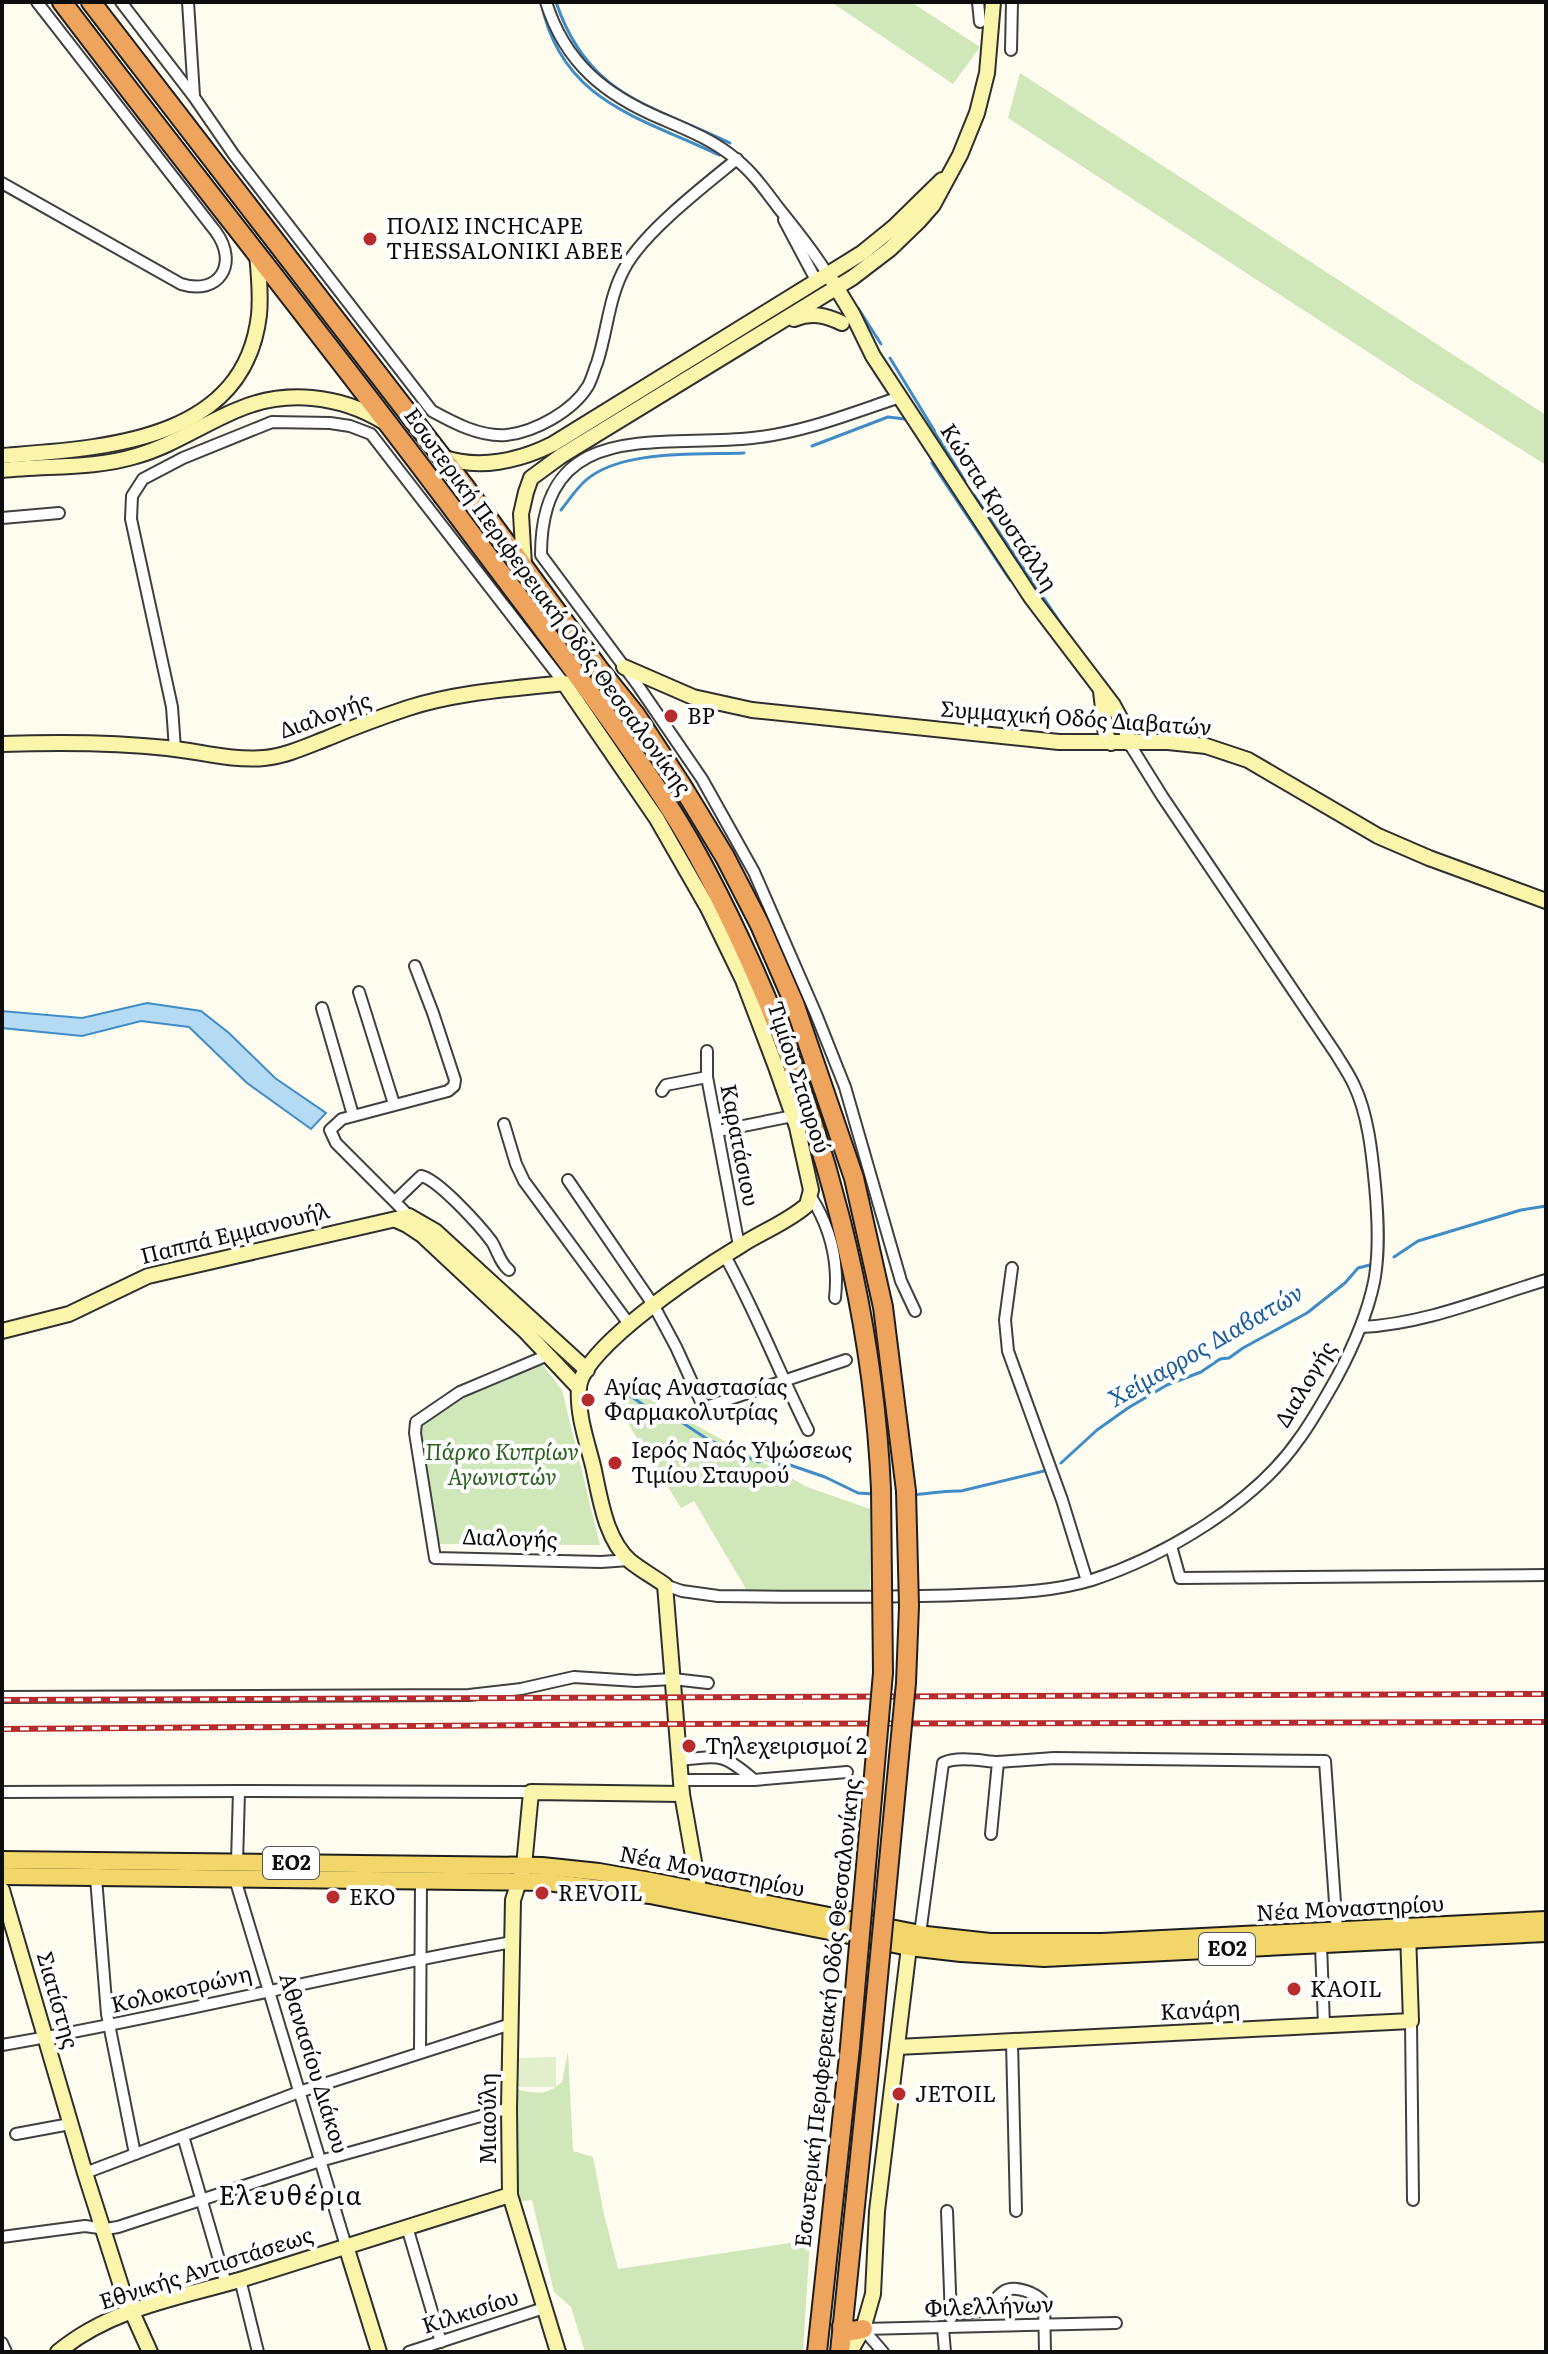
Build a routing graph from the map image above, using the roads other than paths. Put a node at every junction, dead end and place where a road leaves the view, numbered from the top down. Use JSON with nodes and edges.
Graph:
{"nodes":[{"id":1,"x":37,"y":2,"type":"edge"},
{"id":2,"x":62,"y":2,"type":"edge"},
{"id":3,"x":91,"y":2,"type":"edge"},
{"id":4,"x":121,"y":2,"type":"edge"},
{"id":5,"x":188,"y":2,"type":"edge"},
{"id":6,"x":546,"y":2,"type":"edge"},
{"id":7,"x":978,"y":2,"type":"edge"},
{"id":8,"x":993,"y":2,"type":"edge"},
{"id":9,"x":1012,"y":2,"type":"edge"},
{"id":10,"x":980,"y":22,"type":"dead end"},
{"id":11,"x":1011,"y":50,"type":"dead end"},
{"id":12,"x":194,"y":72,"type":"junction"},
{"id":13,"x":181,"y":79,"type":"junction"},
{"id":14,"x":194,"y":97,"type":"junction"},
{"id":15,"x":737,"y":159,"type":"junction"},
{"id":16,"x":2,"y":183,"type":"edge"},
{"id":17,"x":257,"y":254,"type":"junction"},
{"id":18,"x":826,"y":285,"type":"junction"},
{"id":19,"x":842,"y":323,"type":"junction"},
{"id":20,"x":764,"y":331,"type":"junction"},
{"id":21,"x":866,"y":344,"type":"junction"},
{"id":22,"x":900,"y":397,"type":"junction"},
{"id":23,"x":391,"y":426,"type":"junction"},
{"id":24,"x":2,"y":456,"type":"edge"},
{"id":25,"x":440,"y":457,"type":"junction"},
{"id":26,"x":2,"y":470,"type":"edge"},
{"id":27,"x":59,"y":513,"type":"dead end"},
{"id":28,"x":2,"y":518,"type":"edge"},
{"id":29,"x":524,"y":565,"type":"junction"},
{"id":30,"x":624,"y":667,"type":"junction"},
{"id":31,"x":564,"y":683,"type":"junction"},
{"id":32,"x":1101,"y":691,"type":"junction"},
{"id":33,"x":1111,"y":743,"type":"junction"},
{"id":34,"x":1129,"y":743,"type":"junction"},
{"id":35,"x":2,"y":744,"type":"edge"},
{"id":36,"x":175,"y":749,"type":"junction"},
{"id":37,"x":1546,"y":901,"type":"edge"},
{"id":38,"x":415,"y":966,"type":"dead end"},
{"id":39,"x":359,"y":992,"type":"dead end"},
{"id":40,"x":322,"y":1008,"type":"dead end"},
{"id":41,"x":707,"y":1051,"type":"dead end"},
{"id":42,"x":707,"y":1077,"type":"junction"},
{"id":43,"x":662,"y":1091,"type":"dead end"},
{"id":44,"x":394,"y":1104,"type":"junction"},
{"id":45,"x":353,"y":1115,"type":"junction"},
{"id":46,"x":793,"y":1116,"type":"junction"},
{"id":47,"x":504,"y":1124,"type":"dead end"},
{"id":48,"x":718,"y":1131,"type":"junction"},
{"id":49,"x":568,"y":1180,"type":"dead end"},
{"id":50,"x":811,"y":1197,"type":"junction"},
{"id":51,"x":396,"y":1200,"type":"junction"},
{"id":52,"x":409,"y":1216,"type":"junction"},
{"id":53,"x":392,"y":1219,"type":"junction"},
{"id":54,"x":739,"y":1246,"type":"junction"},
{"id":55,"x":725,"y":1256,"type":"junction"},
{"id":56,"x":1012,"y":1268,"type":"dead end"},
{"id":57,"x":509,"y":1270,"type":"dead end"},
{"id":58,"x":1546,"y":1280,"type":"edge"},
{"id":59,"x":835,"y":1298,"type":"dead end"},
{"id":60,"x":654,"y":1306,"type":"junction"},
{"id":61,"x":915,"y":1311,"type":"dead end"},
{"id":62,"x":629,"y":1324,"type":"junction"},
{"id":63,"x":1362,"y":1327,"type":"junction"},
{"id":64,"x":2,"y":1331,"type":"edge"},
{"id":65,"x":548,"y":1355,"type":"junction"},
{"id":66,"x":846,"y":1360,"type":"dead end"},
{"id":67,"x":587,"y":1370,"type":"junction"},
{"id":68,"x":783,"y":1380,"type":"junction"},
{"id":69,"x":578,"y":1387,"type":"junction"},
{"id":70,"x":808,"y":1430,"type":"dead end"},
{"id":71,"x":1171,"y":1546,"type":"junction"},
{"id":72,"x":629,"y":1560,"type":"junction"},
{"id":73,"x":1546,"y":1575,"type":"edge"},
{"id":74,"x":1087,"y":1581,"type":"junction"},
{"id":75,"x":665,"y":1585,"type":"junction"},
{"id":76,"x":673,"y":1679,"type":"junction"},
{"id":77,"x":708,"y":1683,"type":"dead end"},
{"id":78,"x":2,"y":1697,"type":"edge"},
{"id":79,"x":679,"y":1760,"type":"junction"},
{"id":80,"x":998,"y":1762,"type":"junction"},
{"id":81,"x":847,"y":1772,"type":"dead end"},
{"id":82,"x":754,"y":1780,"type":"junction"},
{"id":83,"x":681,"y":1787,"type":"junction"},
{"id":84,"x":239,"y":1791,"type":"junction"},
{"id":85,"x":2,"y":1792,"type":"edge"},
{"id":86,"x":531,"y":1792,"type":"junction"},
{"id":87,"x":991,"y":1834,"type":"dead end"},
{"id":88,"x":2,"y":1860,"type":"edge"},
{"id":89,"x":58,"y":1869,"type":"junction"},
{"id":90,"x":236,"y":1871,"type":"junction"},
{"id":91,"x":522,"y":1873,"type":"junction"},
{"id":92,"x":2,"y":1876,"type":"edge"},
{"id":93,"x":96,"y":1878,"type":"junction"},
{"id":94,"x":421,"y":1880,"type":"junction"},
{"id":95,"x":2,"y":1890,"type":"edge"},
{"id":96,"x":699,"y":1890,"type":"junction"},
{"id":97,"x":1546,"y":1920,"type":"edge"},
{"id":98,"x":1337,"y":1931,"type":"junction"},
{"id":99,"x":1546,"y":1933,"type":"edge"},
{"id":100,"x":1408,"y":1934,"type":"junction"},
{"id":101,"x":914,"y":1940,"type":"junction"},
{"id":102,"x":512,"y":1942,"type":"junction"},
{"id":103,"x":1321,"y":1945,"type":"junction"},
{"id":104,"x":419,"y":1959,"type":"junction"},
{"id":105,"x":269,"y":1990,"type":"junction"},
{"id":106,"x":1411,"y":2021,"type":"junction"},
{"id":107,"x":511,"y":2024,"type":"junction"},
{"id":108,"x":1324,"y":2025,"type":"junction"},
{"id":109,"x":110,"y":2026,"type":"junction"},
{"id":110,"x":47,"y":2037,"type":"junction"},
{"id":111,"x":1012,"y":2042,"type":"junction"},
{"id":112,"x":2,"y":2045,"type":"edge"},
{"id":113,"x":897,"y":2047,"type":"junction"},
{"id":114,"x":420,"y":2052,"type":"junction"},
{"id":115,"x":299,"y":2092,"type":"junction"},
{"id":116,"x":509,"y":2108,"type":"junction"},
{"id":117,"x":70,"y":2124,"type":"junction"},
{"id":118,"x":16,"y":2134,"type":"dead end"},
{"id":119,"x":183,"y":2136,"type":"junction"},
{"id":120,"x":135,"y":2154,"type":"junction"},
{"id":121,"x":320,"y":2161,"type":"junction"},
{"id":122,"x":85,"y":2173,"type":"junction"},
{"id":123,"x":510,"y":2195,"type":"junction"},
{"id":124,"x":201,"y":2200,"type":"junction"},
{"id":125,"x":1413,"y":2200,"type":"dead end"},
{"id":126,"x":947,"y":2211,"type":"dead end"},
{"id":127,"x":1016,"y":2211,"type":"dead end"},
{"id":128,"x":407,"y":2227,"type":"junction"},
{"id":129,"x":103,"y":2229,"type":"junction"},
{"id":130,"x":2,"y":2237,"type":"edge"},
{"id":131,"x":346,"y":2246,"type":"junction"},
{"id":132,"x":233,"y":2282,"type":"junction"},
{"id":133,"x":544,"y":2308,"type":"junction"},
{"id":134,"x":130,"y":2310,"type":"junction"},
{"id":135,"x":951,"y":2314,"type":"junction"},
{"id":136,"x":1116,"y":2323,"type":"dead end"},
{"id":137,"x":1045,"y":2325,"type":"junction"},
{"id":138,"x":842,"y":2326,"type":"junction"},
{"id":139,"x":947,"y":2328,"type":"junction"},
{"id":140,"x":863,"y":2329,"type":"junction"},
{"id":141,"x":441,"y":2342,"type":"junction"},
{"id":142,"x":2,"y":2343,"type":"edge"},
{"id":143,"x":255,"y":2351,"type":"edge"},
{"id":144,"x":6,"y":2352,"type":"edge"},
{"id":145,"x":58,"y":2352,"type":"edge"},
{"id":146,"x":150,"y":2352,"type":"edge"},
{"id":147,"x":379,"y":2352,"type":"edge"},
{"id":148,"x":409,"y":2352,"type":"edge"},
{"id":149,"x":558,"y":2352,"type":"edge"},
{"id":150,"x":817,"y":2352,"type":"edge"},
{"id":151,"x":840,"y":2352,"type":"edge"},
{"id":152,"x":850,"y":2352,"type":"edge"},
{"id":153,"x":883,"y":2352,"type":"edge"},
{"id":154,"x":945,"y":2352,"type":"edge"},
{"id":155,"x":1045,"y":2352,"type":"edge"}],
"edges":[{"from":1,"to":16,"type":"street"},
{"from":2,"to":17,"type":"highway","name":"Εσωτερική Περιφερειακή Οδός Θεσσαλονίκης"},
{"from":3,"to":25,"type":"highway","name":"Εσωτερική Περιφερειακή Οδός Θεσσαλονίκης"},
{"from":4,"to":13,"type":"street"},
{"from":5,"to":12,"type":"street"},
{"from":6,"to":15,"type":"street","name":"Κώστα Κρυστάλλη"},
{"from":7,"to":10,"type":"street"},
{"from":8,"to":18,"type":"street"},
{"from":9,"to":11,"type":"street"},
{"from":12,"to":13,"type":"street"},
{"from":12,"to":14,"type":"street"},
{"from":13,"to":14,"type":"street"},
{"from":14,"to":15,"type":"street"},
{"from":15,"to":18,"type":"street","name":"Κώστα Κρυστάλλη"},
{"from":17,"to":23,"type":"highway","name":"Εσωτερική Περιφερειακή Οδός Θεσσαλονίκης"},
{"from":17,"to":24,"type":"street"},
{"from":18,"to":19,"type":"street","name":"Κώστα Κρυστάλλη"},
{"from":18,"to":20,"type":"street"},
{"from":18,"to":21,"type":"street","name":"Κώστα Κρυστάλλη"},
{"from":18,"to":25,"type":"street"},
{"from":19,"to":20,"type":"street"},
{"from":19,"to":21,"type":"street","name":"Κώστα Κρυστάλλη"},
{"from":20,"to":29,"type":"street"},
{"from":21,"to":22,"type":"street","name":"Κώστα Κρυστάλλη"},
{"from":22,"to":30,"type":"street"},
{"from":22,"to":32,"type":"street","name":"Κώστα Κρυστάλλη"},
{"from":23,"to":26,"type":"street"},
{"from":23,"to":150,"type":"highway","name":"Εσωτερική Περιφερειακή Οδός Θεσσαλονίκης","bridge":true},
{"from":25,"to":29,"type":"highway","name":"Εσωτερική Περιφερειακή Οδός Θεσσαλονίκης"},
{"from":27,"to":28,"type":"street"},
{"from":29,"to":138,"type":"highway","name":"Εσωτερική Περιφερειακή Οδός Θεσσαλονίκης","bridge":true},
{"from":30,"to":33,"type":"street","name":"Συμμαχική Οδός Διαβατών"},
{"from":30,"to":61,"type":"street"},
{"from":31,"to":36,"type":"street","name":"Διαλογής"},
{"from":31,"to":36,"type":"street"},
{"from":31,"to":46,"type":"street","name":"Τιμίου Σταυρού"},
{"from":32,"to":33,"type":"street"},
{"from":32,"to":34,"type":"street","name":"Κώστα Κρυστάλλη"},
{"from":33,"to":34,"type":"street","name":"Συμμαχική Οδός Διαβατών"},
{"from":34,"to":37,"type":"street","name":"Συμμαχική Οδός Διαβατών"},
{"from":34,"to":63,"type":"street","name":"Διαλογής"},
{"from":35,"to":36,"type":"street","name":"Διαλογής"},
{"from":38,"to":44,"type":"street"},
{"from":39,"to":44,"type":"street"},
{"from":40,"to":45,"type":"street"},
{"from":41,"to":42,"type":"street","name":"Καρατάσιου"},
{"from":42,"to":43,"type":"street"},
{"from":42,"to":48,"type":"street","name":"Καρατάσιου"},
{"from":44,"to":45,"type":"street"},
{"from":45,"to":51,"type":"street"},
{"from":46,"to":48,"type":"street"},
{"from":46,"to":50,"type":"street","name":"Τιμίου Σταυρού"},
{"from":47,"to":62,"type":"street"},
{"from":48,"to":54,"type":"street","name":"Καρατάσιου"},
{"from":49,"to":60,"type":"street"},
{"from":50,"to":54,"type":"street"},
{"from":50,"to":59,"type":"street"},
{"from":51,"to":52,"type":"street"},
{"from":51,"to":57,"type":"street"},
{"from":52,"to":53,"type":"street","name":"Παππά Εμμανουήλ"},
{"from":52,"to":67,"type":"street"},
{"from":53,"to":64,"type":"street","name":"Παππά Εμμανουήλ"},
{"from":53,"to":65,"type":"street"},
{"from":54,"to":55,"type":"street"},
{"from":55,"to":60,"type":"street"},
{"from":55,"to":68,"type":"street"},
{"from":56,"to":74,"type":"street"},
{"from":58,"to":63,"type":"street"},
{"from":60,"to":62,"type":"street"},
{"from":60,"to":68,"type":"street"},
{"from":62,"to":67,"type":"street"},
{"from":63,"to":71,"type":"street","name":"Διαλογής"},
{"from":65,"to":69,"type":"street"},
{"from":65,"to":72,"type":"street","name":"Διαλογής"},
{"from":66,"to":68,"type":"street"},
{"from":67,"to":69,"type":"street"},
{"from":68,"to":70,"type":"street"},
{"from":69,"to":72,"type":"street"},
{"from":71,"to":73,"type":"street"},
{"from":71,"to":74,"type":"street","name":"Διαλογής"},
{"from":72,"to":75,"type":"street"},
{"from":74,"to":75,"type":"street","name":"Διαλογής"},
{"from":75,"to":76,"type":"street"},
{"from":76,"to":77,"type":"street"},
{"from":76,"to":78,"type":"street"},
{"from":76,"to":79,"type":"street"},
{"from":79,"to":82,"type":"street"},
{"from":79,"to":83,"type":"street"},
{"from":80,"to":87,"type":"street"},
{"from":80,"to":98,"type":"street"},
{"from":80,"to":101,"type":"street"},
{"from":81,"to":82,"type":"street"},
{"from":82,"to":83,"type":"street"},
{"from":83,"to":86,"type":"street"},
{"from":83,"to":96,"type":"street"},
{"from":84,"to":85,"type":"street"},
{"from":84,"to":86,"type":"street"},
{"from":84,"to":90,"type":"street","name":"Αθανασίου Διάκου"},
{"from":86,"to":91,"type":"street","name":"Μιαούλη"},
{"from":88,"to":89,"type":"main road","number":"ΕΟ2"},
{"from":89,"to":90,"type":"main road","name":"Νέα Μοναστηρίου","number":"ΕΟ2"},
{"from":89,"to":92,"type":"main road","number":"ΕΟ2"},
{"from":89,"to":93,"type":"main road","name":"Νέα Μοναστηρίου","number":"ΕΟ2"},
{"from":90,"to":91,"type":"main road","name":"Νέα Μοναστηρίου","number":"ΕΟ2"},
{"from":90,"to":93,"type":"main road","name":"Νέα Μοναστηρίου","number":"ΕΟ2"},
{"from":90,"to":94,"type":"main road","name":"Νέα Μοναστηρίου","number":"ΕΟ2"},
{"from":90,"to":105,"type":"street","name":"Αθανασίου Διάκου"},
{"from":91,"to":94,"type":"main road","name":"Νέα Μοναστηρίου","number":"ΕΟ2"},
{"from":91,"to":96,"type":"main road","name":"Νέα Μοναστηρίου","number":"ΕΟ2"},
{"from":91,"to":101,"type":"main road","name":"Νέα Μοναστηρίου","number":"ΕΟ2"},
{"from":91,"to":102,"type":"street","name":"Μιαούλη"},
{"from":93,"to":109,"type":"street"},
{"from":94,"to":104,"type":"street"},
{"from":95,"to":110,"type":"street","name":"Σιατίστης"},
{"from":96,"to":101,"type":"main road","name":"Νέα Μοναστηρίου","number":"ΕΟ2"},
{"from":97,"to":100,"type":"main road","name":"Νέα Μοναστηρίου","number":"ΕΟ2"},
{"from":98,"to":100,"type":"main road","name":"Νέα Μοναστηρίου","number":"ΕΟ2"},
{"from":98,"to":101,"type":"main road","name":"Νέα Μοναστηρίου","number":"ΕΟ2"},
{"from":99,"to":100,"type":"main road","name":"Νέα Μοναστηρίου","number":"ΕΟ2"},
{"from":100,"to":103,"type":"main road","name":"Νέα Μοναστηρίου","number":"ΕΟ2"},
{"from":100,"to":106,"type":"street"},
{"from":101,"to":103,"type":"main road","name":"Νέα Μοναστηρίου","number":"ΕΟ2"},
{"from":101,"to":113,"type":"street"},
{"from":102,"to":104,"type":"street","name":"Κολοκοτρώνη"},
{"from":102,"to":107,"type":"street","name":"Μιαούλη"},
{"from":103,"to":108,"type":"street"},
{"from":104,"to":105,"type":"street","name":"Κολοκοτρώνη"},
{"from":104,"to":114,"type":"street"},
{"from":105,"to":109,"type":"street","name":"Κολοκοτρώνη"},
{"from":105,"to":115,"type":"street","name":"Αθανασίου Διάκου"},
{"from":106,"to":108,"type":"street","name":"Κανάρη"},
{"from":106,"to":125,"type":"street"},
{"from":107,"to":114,"type":"street"},
{"from":107,"to":116,"type":"street","name":"Μιαούλη"},
{"from":108,"to":111,"type":"street","name":"Κανάρη"},
{"from":109,"to":110,"type":"street","name":"Κολοκοτρώνη"},
{"from":109,"to":120,"type":"street"},
{"from":110,"to":112,"type":"street","name":"Κολοκοτρώνη"},
{"from":110,"to":117,"type":"street","name":"Σιατίστης"},
{"from":111,"to":113,"type":"street","name":"Κανάρη"},
{"from":111,"to":127,"type":"street"},
{"from":113,"to":140,"type":"street"},
{"from":114,"to":115,"type":"street"},
{"from":115,"to":119,"type":"street"},
{"from":115,"to":121,"type":"street","name":"Αθανασίου Διάκου"},
{"from":116,"to":121,"type":"street"},
{"from":116,"to":123,"type":"street","name":"Μιαούλη"},
{"from":117,"to":118,"type":"street"},
{"from":117,"to":122,"type":"street","name":"Σιατίστης"},
{"from":119,"to":120,"type":"street"},
{"from":119,"to":124,"type":"street"},
{"from":120,"to":122,"type":"street"},
{"from":121,"to":124,"type":"street"},
{"from":121,"to":131,"type":"street","name":"Αθανασίου Διάκου"},
{"from":122,"to":129,"type":"street","name":"Σιατίστης"},
{"from":123,"to":128,"type":"street","name":"Εθνικής Αντιστάσεως"},
{"from":123,"to":133,"type":"street","name":"Μιαούλη"},
{"from":124,"to":129,"type":"street"},
{"from":124,"to":132,"type":"street"},
{"from":126,"to":135,"type":"street"},
{"from":128,"to":131,"type":"street","name":"Εθνικής Αντιστάσεως"},
{"from":128,"to":141,"type":"street"},
{"from":129,"to":130,"type":"street"},
{"from":129,"to":134,"type":"street","name":"Σιατίστης"},
{"from":131,"to":132,"type":"street","name":"Εθνικής Αντιστάσεως"},
{"from":131,"to":147,"type":"street","name":"Αθανασίου Διάκου"},
{"from":132,"to":134,"type":"street","name":"Εθνικής Αντιστάσεως"},
{"from":132,"to":143,"type":"street"},
{"from":133,"to":141,"type":"street","name":"Κιλκισίου"},
{"from":133,"to":149,"type":"street","name":"Μιαούλη"},
{"from":134,"to":145,"type":"street","name":"Εθνικής Αντιστάσεως"},
{"from":134,"to":146,"type":"street","name":"Σιατίστης"},
{"from":135,"to":137,"type":"street"},
{"from":135,"to":139,"type":"street"},
{"from":136,"to":137,"type":"street","name":"Φιλελλήνων"},
{"from":137,"to":139,"type":"street","name":"Φιλελλήνων"},
{"from":137,"to":155,"type":"street"},
{"from":138,"to":140,"type":"highway"},
{"from":138,"to":151,"type":"highway","name":"Εσωτερική Περιφερειακή Οδός Θεσσαλονίκης"},
{"from":139,"to":140,"type":"street","name":"Φιλελλήνων"},
{"from":139,"to":154,"type":"street"},
{"from":140,"to":152,"type":"street"},
{"from":140,"to":153,"type":"street"},
{"from":141,"to":148,"type":"street","name":"Κιλκισίου"},
{"from":142,"to":144,"type":"street"}]}
